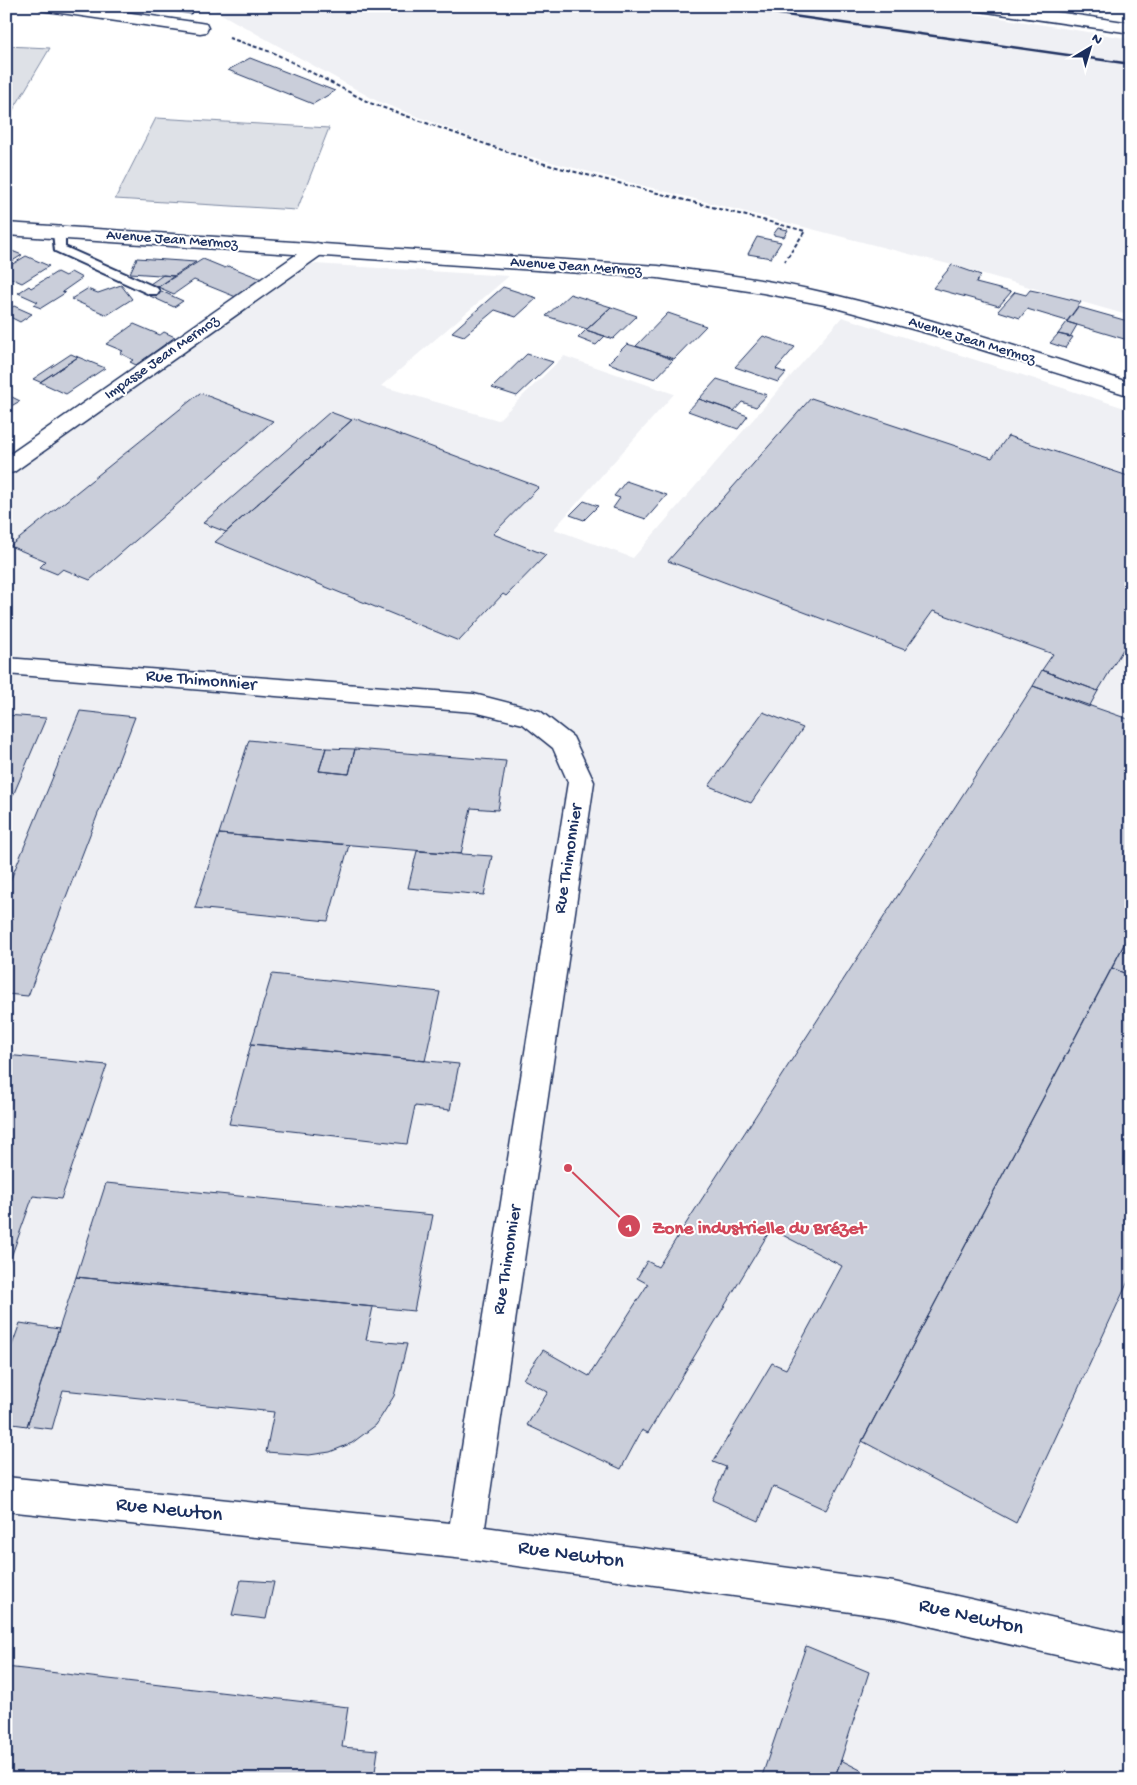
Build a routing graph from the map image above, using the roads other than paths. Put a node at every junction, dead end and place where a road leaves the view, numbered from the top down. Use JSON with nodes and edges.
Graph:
{"nodes":[{"id":1,"x":47,"y":6,"type":"edge"},
{"id":2,"x":980,"y":6,"type":"edge"},
{"id":3,"x":200,"y":28,"type":"road end"},
{"id":4,"x":1131,"y":28,"type":"edge"},
{"id":5,"x":6,"y":229,"type":"edge"},
{"id":6,"x":59,"y":233,"type":"junction"},
{"id":7,"x":317,"y":250,"type":"junction"},
{"id":8,"x":153,"y":291,"type":"dead end"},
{"id":9,"x":1131,"y":390,"type":"edge"},
{"id":10,"x":6,"y":467,"type":"edge"},
{"id":11,"x":6,"y":666,"type":"edge"},
{"id":12,"x":6,"y":1494,"type":"edge"},
{"id":13,"x":465,"y":1542,"type":"junction"},
{"id":14,"x":1131,"y":1654,"type":"edge"}],
"edges":[{"from":1,"to":3,"type":"street"},
{"from":2,"to":4,"type":"street"},
{"from":5,"to":6,"type":"street","name":"Avenue Jean Mermoz"},
{"from":6,"to":7,"type":"street","name":"Avenue Jean Mermoz"},
{"from":6,"to":8,"type":"lane"},
{"from":7,"to":9,"type":"street","name":"Avenue Jean Mermoz"},
{"from":7,"to":10,"type":"street","name":"Impasse Jean Mermoz"},
{"from":11,"to":13,"type":"street","name":"Rue Thimonnier"},
{"from":12,"to":13,"type":"street","name":"Rue Newton"},
{"from":13,"to":14,"type":"street","name":"Rue Newton"}]}
